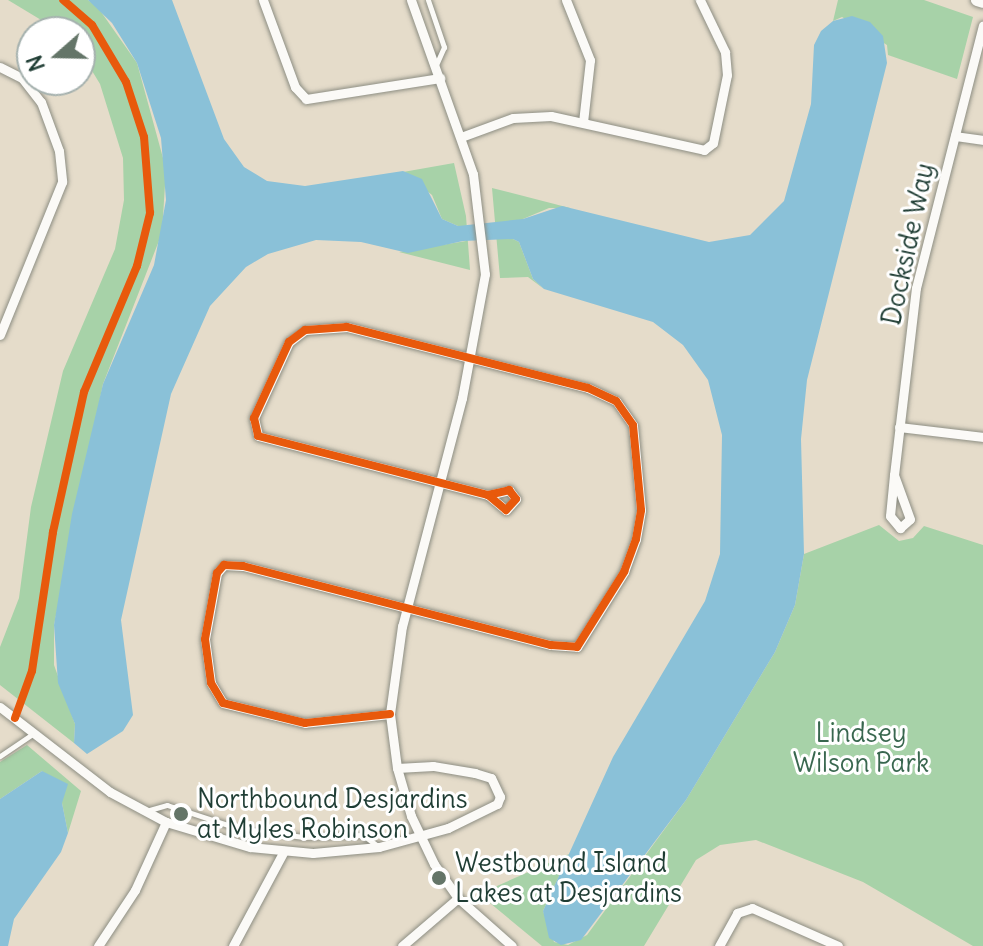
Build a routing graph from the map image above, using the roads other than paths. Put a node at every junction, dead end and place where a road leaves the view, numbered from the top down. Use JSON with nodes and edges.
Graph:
{"nodes":[{"id":1,"x":263,"y":0,"type":"edge"},
{"id":2,"x":401,"y":0,"type":"edge"},
{"id":3,"x":428,"y":0,"type":"edge"},
{"id":4,"x":566,"y":0,"type":"edge"},
{"id":5,"x":700,"y":0,"type":"edge"},
{"id":6,"x":977,"y":0,"type":"edge"},
{"id":7,"x":412,"y":2,"type":"edge"},
{"id":8,"x":983,"y":2,"type":"edge"},
{"id":9,"x":983,"y":25,"type":"edge"},
{"id":10,"x":436,"y":65,"type":"junction"},
{"id":11,"x":0,"y":67,"type":"edge"},
{"id":12,"x":440,"y":78,"type":"junction"},
{"id":13,"x":583,"y":122,"type":"junction"},
{"id":14,"x":955,"y":136,"type":"junction"},
{"id":15,"x":461,"y":137,"type":"junction"},
{"id":16,"x":983,"y":140,"type":"edge"},
{"id":17,"x":0,"y":335,"type":"edge"},
{"id":18,"x":470,"y":360,"type":"junction"},
{"id":19,"x":899,"y":427,"type":"junction"},
{"id":20,"x":983,"y":437,"type":"edge"},
{"id":21,"x":894,"y":475,"type":"junction"},
{"id":22,"x":439,"y":484,"type":"junction"},
{"id":23,"x":488,"y":495,"type":"dead end"},
{"id":24,"x":406,"y":609,"type":"junction"},
{"id":25,"x":0,"y":707,"type":"edge"},
{"id":26,"x":390,"y":714,"type":"junction"},
{"id":27,"x":38,"y":736,"type":"junction"},
{"id":28,"x":0,"y":756,"type":"edge"},
{"id":29,"x":397,"y":768,"type":"junction"},
{"id":30,"x":145,"y":812,"type":"junction"},
{"id":31,"x":166,"y":822,"type":"junction"},
{"id":32,"x":421,"y":838,"type":"junction"},
{"id":33,"x":379,"y":847,"type":"junction"},
{"id":34,"x":284,"y":851,"type":"junction"},
{"id":35,"x":458,"y":898,"type":"junction"},
{"id":36,"x":98,"y":946,"type":"edge"},
{"id":37,"x":233,"y":946,"type":"edge"},
{"id":38,"x":402,"y":946,"type":"edge"},
{"id":39,"x":512,"y":946,"type":"edge"},
{"id":40,"x":719,"y":946,"type":"edge"},
{"id":41,"x":838,"y":946,"type":"edge"}],
"edges":[{"from":1,"to":12,"type":"street"},
{"from":2,"to":7,"type":"lane"},
{"from":3,"to":10,"type":"lane"},
{"from":4,"to":13,"type":"street"},
{"from":5,"to":13,"type":"street"},
{"from":6,"to":8,"type":"street"},
{"from":7,"to":10,"type":"street"},
{"from":9,"to":14,"type":"street","name":"Dockside Way"},
{"from":10,"to":12,"type":"street"},
{"from":11,"to":17,"type":"street"},
{"from":12,"to":15,"type":"street"},
{"from":13,"to":15,"type":"street"},
{"from":14,"to":16,"type":"street"},
{"from":14,"to":19,"type":"street","name":"Dockside Way"},
{"from":15,"to":18,"type":"street"},
{"from":18,"to":22,"type":"street"},
{"from":18,"to":22,"type":"street"},
{"from":18,"to":24,"type":"street"},
{"from":19,"to":20,"type":"street"},
{"from":19,"to":21,"type":"street","name":"Dockside Way"},
{"from":21,"to":21,"type":"street","name":"Dockside Way"},
{"from":22,"to":23,"type":"street"},
{"from":22,"to":24,"type":"street"},
{"from":24,"to":26,"type":"street"},
{"from":24,"to":26,"type":"street"},
{"from":25,"to":27,"type":"street"},
{"from":26,"to":29,"type":"street"},
{"from":27,"to":28,"type":"lane"},
{"from":27,"to":30,"type":"street"},
{"from":29,"to":32,"type":"street"},
{"from":29,"to":32,"type":"street"},
{"from":30,"to":31,"type":"street"},
{"from":30,"to":33,"type":"lane"},
{"from":31,"to":34,"type":"street"},
{"from":31,"to":36,"type":"street"},
{"from":32,"to":33,"type":"street"},
{"from":32,"to":35,"type":"street"},
{"from":33,"to":34,"type":"street"},
{"from":34,"to":37,"type":"street"},
{"from":35,"to":38,"type":"street"},
{"from":35,"to":39,"type":"street"},
{"from":40,"to":41,"type":"street"}]}
